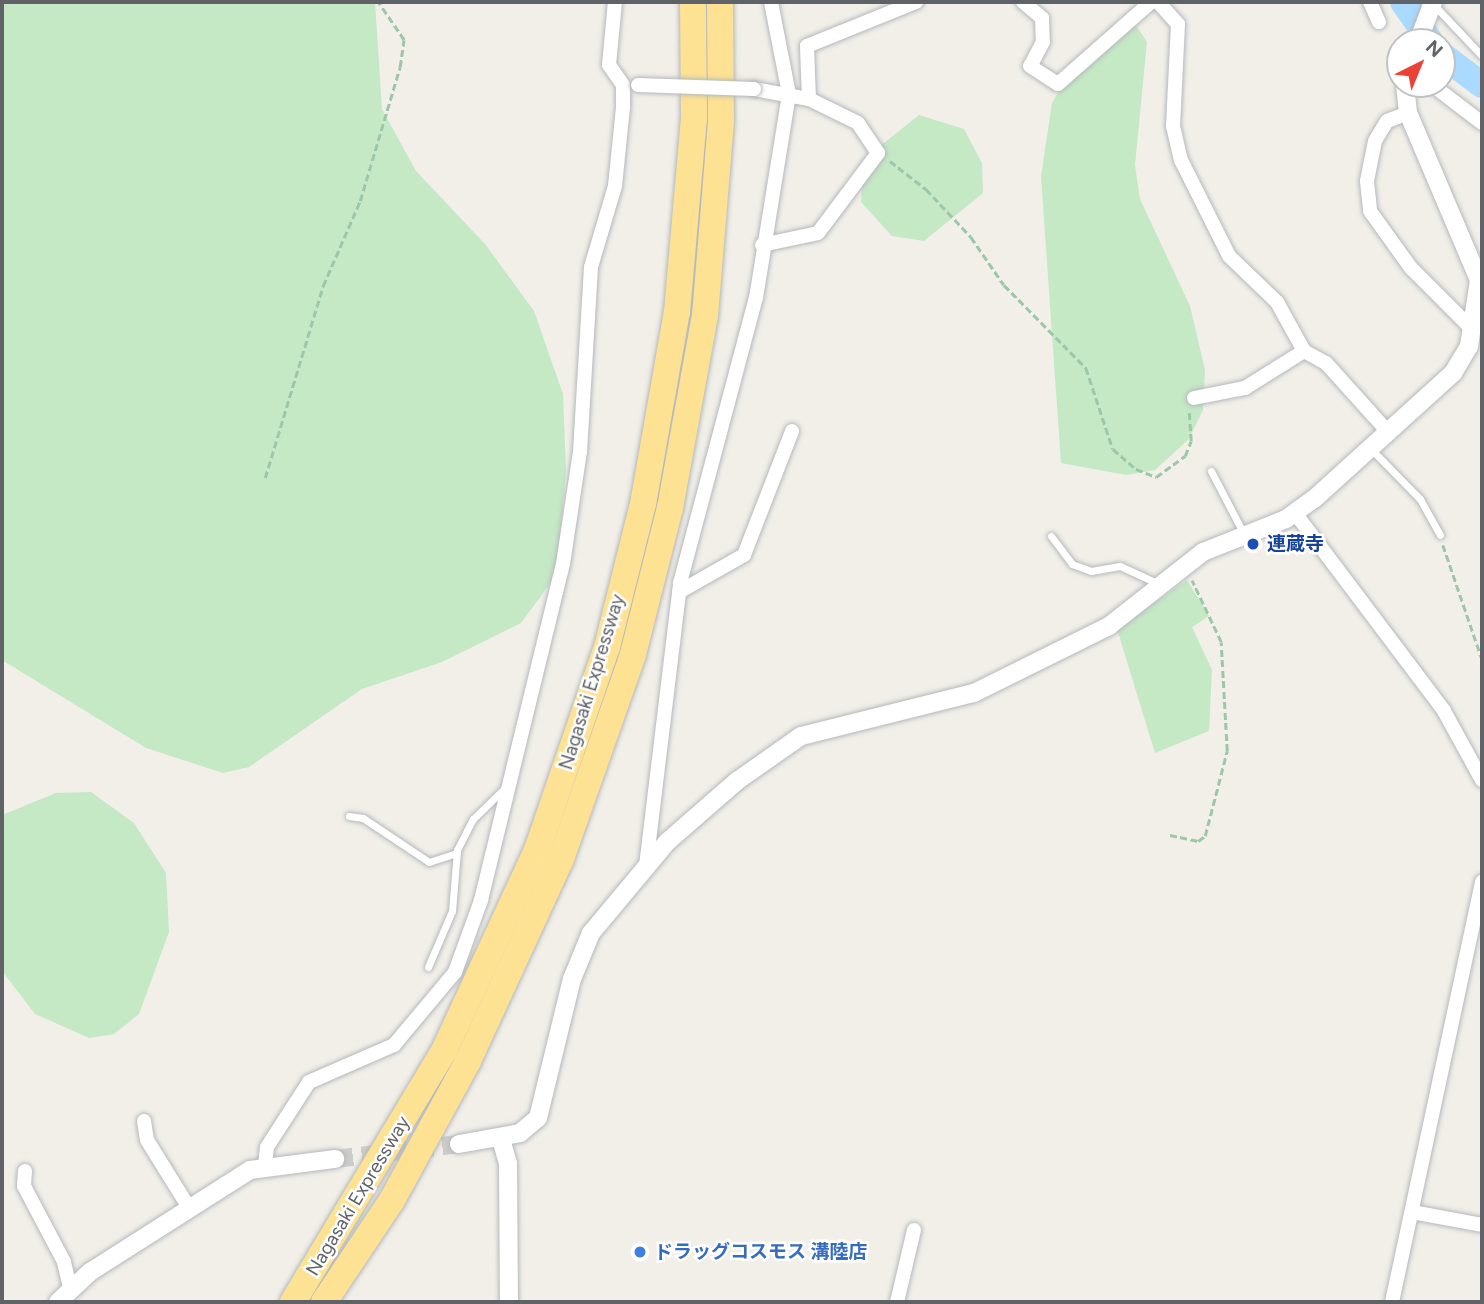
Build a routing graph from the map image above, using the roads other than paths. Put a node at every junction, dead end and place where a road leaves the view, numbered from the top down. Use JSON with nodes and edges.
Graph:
{"nodes":[{"id":1,"x":615,"y":2,"type":"edge"},
{"id":2,"x":693,"y":2,"type":"edge"},
{"id":3,"x":720,"y":2,"type":"edge"},
{"id":4,"x":771,"y":2,"type":"edge"},
{"id":5,"x":916,"y":2,"type":"edge"},
{"id":6,"x":1023,"y":2,"type":"edge"},
{"id":7,"x":1151,"y":2,"type":"edge"},
{"id":8,"x":1158,"y":2,"type":"edge"},
{"id":9,"x":1370,"y":2,"type":"edge"},
{"id":10,"x":1433,"y":3,"type":"edge"},
{"id":11,"x":1379,"y":22,"type":"dead end"},
{"id":12,"x":1423,"y":28,"type":"edge"},
{"id":13,"x":1482,"y":56,"type":"edge"},
{"id":14,"x":623,"y":85,"type":"junction"},
{"id":15,"x":789,"y":94,"type":"junction"},
{"id":16,"x":1406,"y":98,"type":"edge"},
{"id":17,"x":1449,"y":98,"type":"edge"},
{"id":18,"x":809,"y":99,"type":"junction"},
{"id":19,"x":1408,"y":113,"type":"junction"},
{"id":20,"x":1482,"y":123,"type":"edge"},
{"id":21,"x":762,"y":245,"type":"junction"},
{"id":22,"x":1479,"y":306,"type":"edge"},
{"id":23,"x":1304,"y":351,"type":"junction"},
{"id":24,"x":1195,"y":398,"type":"road end"},
{"id":25,"x":792,"y":431,"type":"dead end"},
{"id":26,"x":1389,"y":433,"type":"junction"},
{"id":27,"x":1371,"y":449,"type":"junction"},
{"id":28,"x":1211,"y":471,"type":"dead end"},
{"id":29,"x":1295,"y":513,"type":"junction"},
{"id":30,"x":1244,"y":535,"type":"junction"},
{"id":31,"x":1440,"y":535,"type":"road end"},
{"id":32,"x":1051,"y":536,"type":"dead end"},
{"id":33,"x":1160,"y":584,"type":"junction"},
{"id":34,"x":679,"y":592,"type":"junction"},
{"id":35,"x":1482,"y":780,"type":"edge"},
{"id":36,"x":509,"y":785,"type":"junction"},
{"id":37,"x":349,"y":816,"type":"dead end"},
{"id":38,"x":457,"y":853,"type":"junction"},
{"id":39,"x":646,"y":866,"type":"junction"},
{"id":40,"x":1482,"y":882,"type":"edge"},
{"id":41,"x":428,"y":967,"type":"dead end"},
{"id":42,"x":144,"y":1121,"type":"dead end"},
{"id":43,"x":502,"y":1139,"type":"junction"},
{"id":44,"x":459,"y":1144,"type":"tunnel mouth"},
{"id":45,"x":335,"y":1159,"type":"tunnel mouth"},
{"id":46,"x":265,"y":1166,"type":"junction"},
{"id":47,"x":25,"y":1171,"type":"dead end"},
{"id":48,"x":188,"y":1206,"type":"junction"},
{"id":49,"x":1412,"y":1212,"type":"junction"},
{"id":50,"x":1482,"y":1225,"type":"edge"},
{"id":51,"x":914,"y":1230,"type":"dead end"},
{"id":52,"x":64,"y":1296,"type":"edge"},
{"id":53,"x":293,"y":1302,"type":"edge"},
{"id":54,"x":324,"y":1302,"type":"edge"},
{"id":55,"x":509,"y":1302,"type":"edge"},
{"id":56,"x":897,"y":1302,"type":"edge"},
{"id":57,"x":1392,"y":1302,"type":"edge"}],
"edges":[{"from":1,"to":14,"type":"street"},
{"from":2,"to":53,"type":"highway","name":"Nagasaki Expressway"},
{"from":3,"to":54,"type":"highway","name":"Nagasaki Expressway"},
{"from":4,"to":15,"type":"street"},
{"from":5,"to":18,"type":"street"},
{"from":6,"to":7,"type":"street"},
{"from":8,"to":23,"type":"street"},
{"from":9,"to":11,"type":"street"},
{"from":10,"to":12,"type":"street"},
{"from":10,"to":13,"type":"lane"},
{"from":14,"to":15,"type":"street","bridge":true},
{"from":14,"to":36,"type":"street"},
{"from":15,"to":18,"type":"street"},
{"from":15,"to":21,"type":"street"},
{"from":16,"to":19,"type":"street"},
{"from":17,"to":20,"type":"street"},
{"from":18,"to":21,"type":"street"},
{"from":19,"to":22,"type":"street"},
{"from":19,"to":22,"type":"street"},
{"from":21,"to":34,"type":"street"},
{"from":22,"to":26,"type":"street"},
{"from":23,"to":24,"type":"street"},
{"from":23,"to":26,"type":"street"},
{"from":25,"to":34,"type":"street"},
{"from":26,"to":27,"type":"street"},
{"from":27,"to":29,"type":"street"},
{"from":27,"to":31,"type":"lane"},
{"from":28,"to":30,"type":"lane"},
{"from":29,"to":30,"type":"street"},
{"from":29,"to":35,"type":"street"},
{"from":30,"to":33,"type":"street"},
{"from":32,"to":33,"type":"lane"},
{"from":33,"to":39,"type":"street"},
{"from":34,"to":39,"type":"street"},
{"from":36,"to":38,"type":"lane"},
{"from":36,"to":46,"type":"street"},
{"from":37,"to":38,"type":"lane"},
{"from":38,"to":41,"type":"lane"},
{"from":39,"to":43,"type":"street"},
{"from":40,"to":49,"type":"street"},
{"from":42,"to":48,"type":"street"},
{"from":43,"to":44,"type":"street"},
{"from":43,"to":55,"type":"street"},
{"from":45,"to":46,"type":"street"},
{"from":46,"to":48,"type":"street"},
{"from":47,"to":52,"type":"street"},
{"from":48,"to":52,"type":"street"},
{"from":49,"to":50,"type":"street"},
{"from":49,"to":57,"type":"street"},
{"from":51,"to":56,"type":"street"}]}
